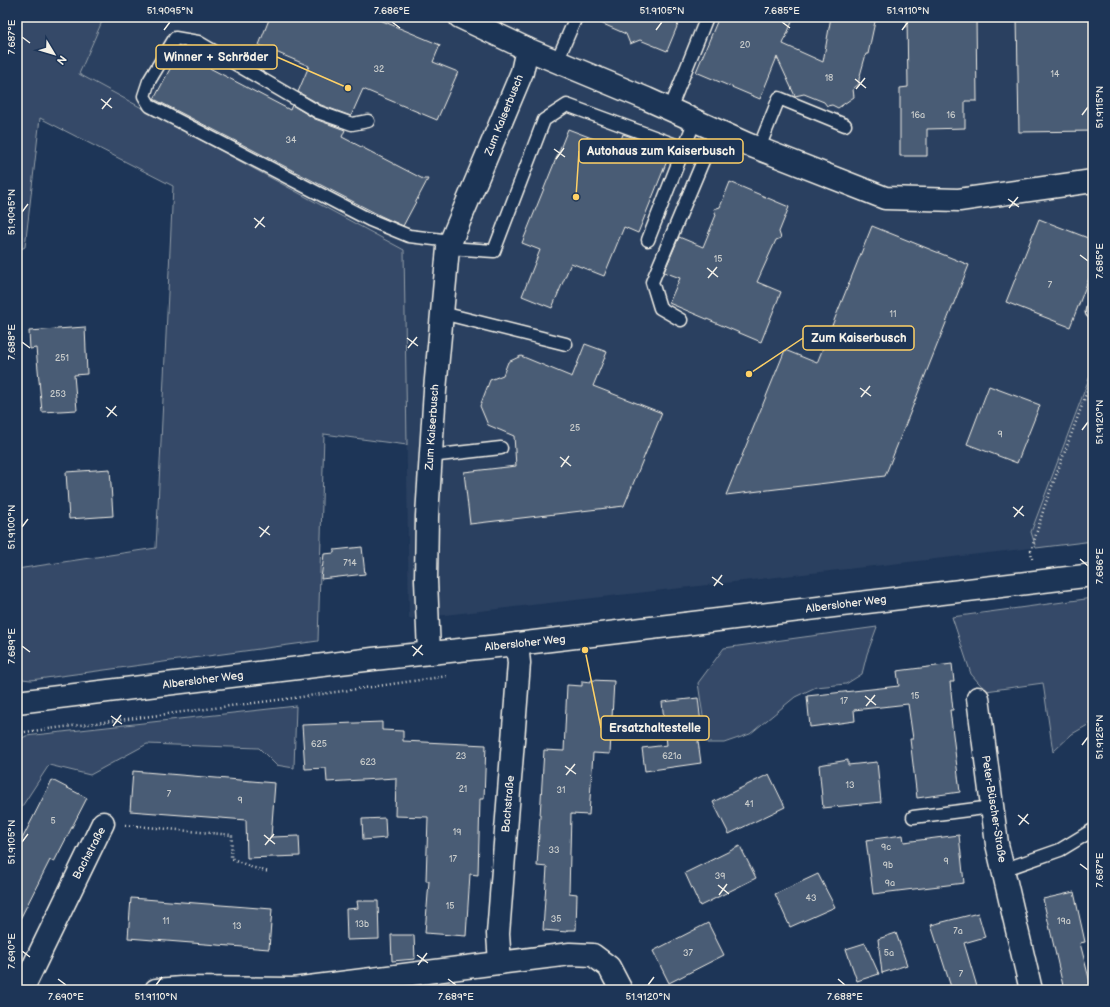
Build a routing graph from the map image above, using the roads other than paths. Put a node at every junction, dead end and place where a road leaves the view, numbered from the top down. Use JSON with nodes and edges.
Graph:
{"nodes":[{"id":1,"x":460,"y":17,"type":"edge"},
{"id":2,"x":576,"y":17,"type":"edge"},
{"id":3,"x":707,"y":17,"type":"edge"},
{"id":4,"x":527,"y":49,"type":"junction"},
{"id":5,"x":557,"y":61,"type":"junction"},
{"id":6,"x":670,"y":109,"type":"junction"},
{"id":7,"x":695,"y":120,"type":"junction"},
{"id":8,"x":368,"y":121,"type":"dead end"},
{"id":9,"x":845,"y":125,"type":"dead end"},
{"id":10,"x":716,"y":130,"type":"junction"},
{"id":11,"x":684,"y":148,"type":"junction"},
{"id":12,"x":759,"y":148,"type":"junction"},
{"id":13,"x":1093,"y":181,"type":"edge"},
{"id":14,"x":648,"y":240,"type":"dead end"},
{"id":15,"x":450,"y":244,"type":"junction"},
{"id":16,"x":442,"y":313,"type":"junction"},
{"id":17,"x":681,"y":320,"type":"dead end"},
{"id":18,"x":566,"y":344,"type":"dead end"},
{"id":19,"x":501,"y":448,"type":"dead end"},
{"id":20,"x":430,"y":456,"type":"junction"},
{"id":21,"x":1093,"y":575,"type":"edge"},
{"id":22,"x":517,"y":644,"type":"junction"},
{"id":23,"x":429,"y":653,"type":"junction"},
{"id":24,"x":978,"y":698,"type":"dead end"},
{"id":25,"x":17,"y":702,"type":"edge"},
{"id":26,"x":992,"y":808,"type":"junction"},
{"id":27,"x":913,"y":817,"type":"dead end"},
{"id":28,"x":103,"y":823,"type":"road end"},
{"id":29,"x":1093,"y":830,"type":"edge"},
{"id":30,"x":1003,"y":870,"type":"junction"},
{"id":31,"x":500,"y":963,"type":"junction"},
{"id":32,"x":22,"y":990,"type":"edge"},
{"id":33,"x":156,"y":990,"type":"edge"},
{"id":34,"x":621,"y":990,"type":"edge"},
{"id":35,"x":1031,"y":990,"type":"edge"}],
"edges":[{"from":1,"to":4,"type":"street"},
{"from":2,"to":5,"type":"lane"},
{"from":3,"to":6,"type":"lane"},
{"from":4,"to":5,"type":"street"},
{"from":4,"to":15,"type":"street","name":"Zum Kaiserbusch"},
{"from":5,"to":6,"type":"street"},
{"from":6,"to":7,"type":"street"},
{"from":7,"to":10,"type":"street"},
{"from":7,"to":11,"type":"lane"},
{"from":8,"to":15,"type":"lane"},
{"from":9,"to":12,"type":"lane"},
{"from":10,"to":12,"type":"street"},
{"from":10,"to":17,"type":"lane"},
{"from":11,"to":14,"type":"lane"},
{"from":11,"to":15,"type":"lane"},
{"from":12,"to":13,"type":"street"},
{"from":15,"to":16,"type":"street","name":"Zum Kaiserbusch"},
{"from":16,"to":18,"type":"lane"},
{"from":16,"to":20,"type":"street","name":"Zum Kaiserbusch"},
{"from":19,"to":20,"type":"lane"},
{"from":20,"to":23,"type":"street","name":"Zum Kaiserbusch"},
{"from":21,"to":22,"type":"street","name":"Albersloher Weg"},
{"from":22,"to":23,"type":"street","name":"Albersloher Weg"},
{"from":22,"to":31,"type":"street","name":"Bachstraße"},
{"from":23,"to":25,"type":"street","name":"Albersloher Weg"},
{"from":24,"to":26,"type":"street","name":"Peter-Büscher-Straße"},
{"from":26,"to":27,"type":"lane"},
{"from":26,"to":30,"type":"street","name":"Peter-Büscher-Straße"},
{"from":28,"to":32,"type":"street","name":"Bachstraße"},
{"from":29,"to":30,"type":"lane"},
{"from":30,"to":35,"type":"street","name":"Peter-Büscher-Straße"},
{"from":31,"to":33,"type":"street"},
{"from":31,"to":34,"type":"street"}]}
